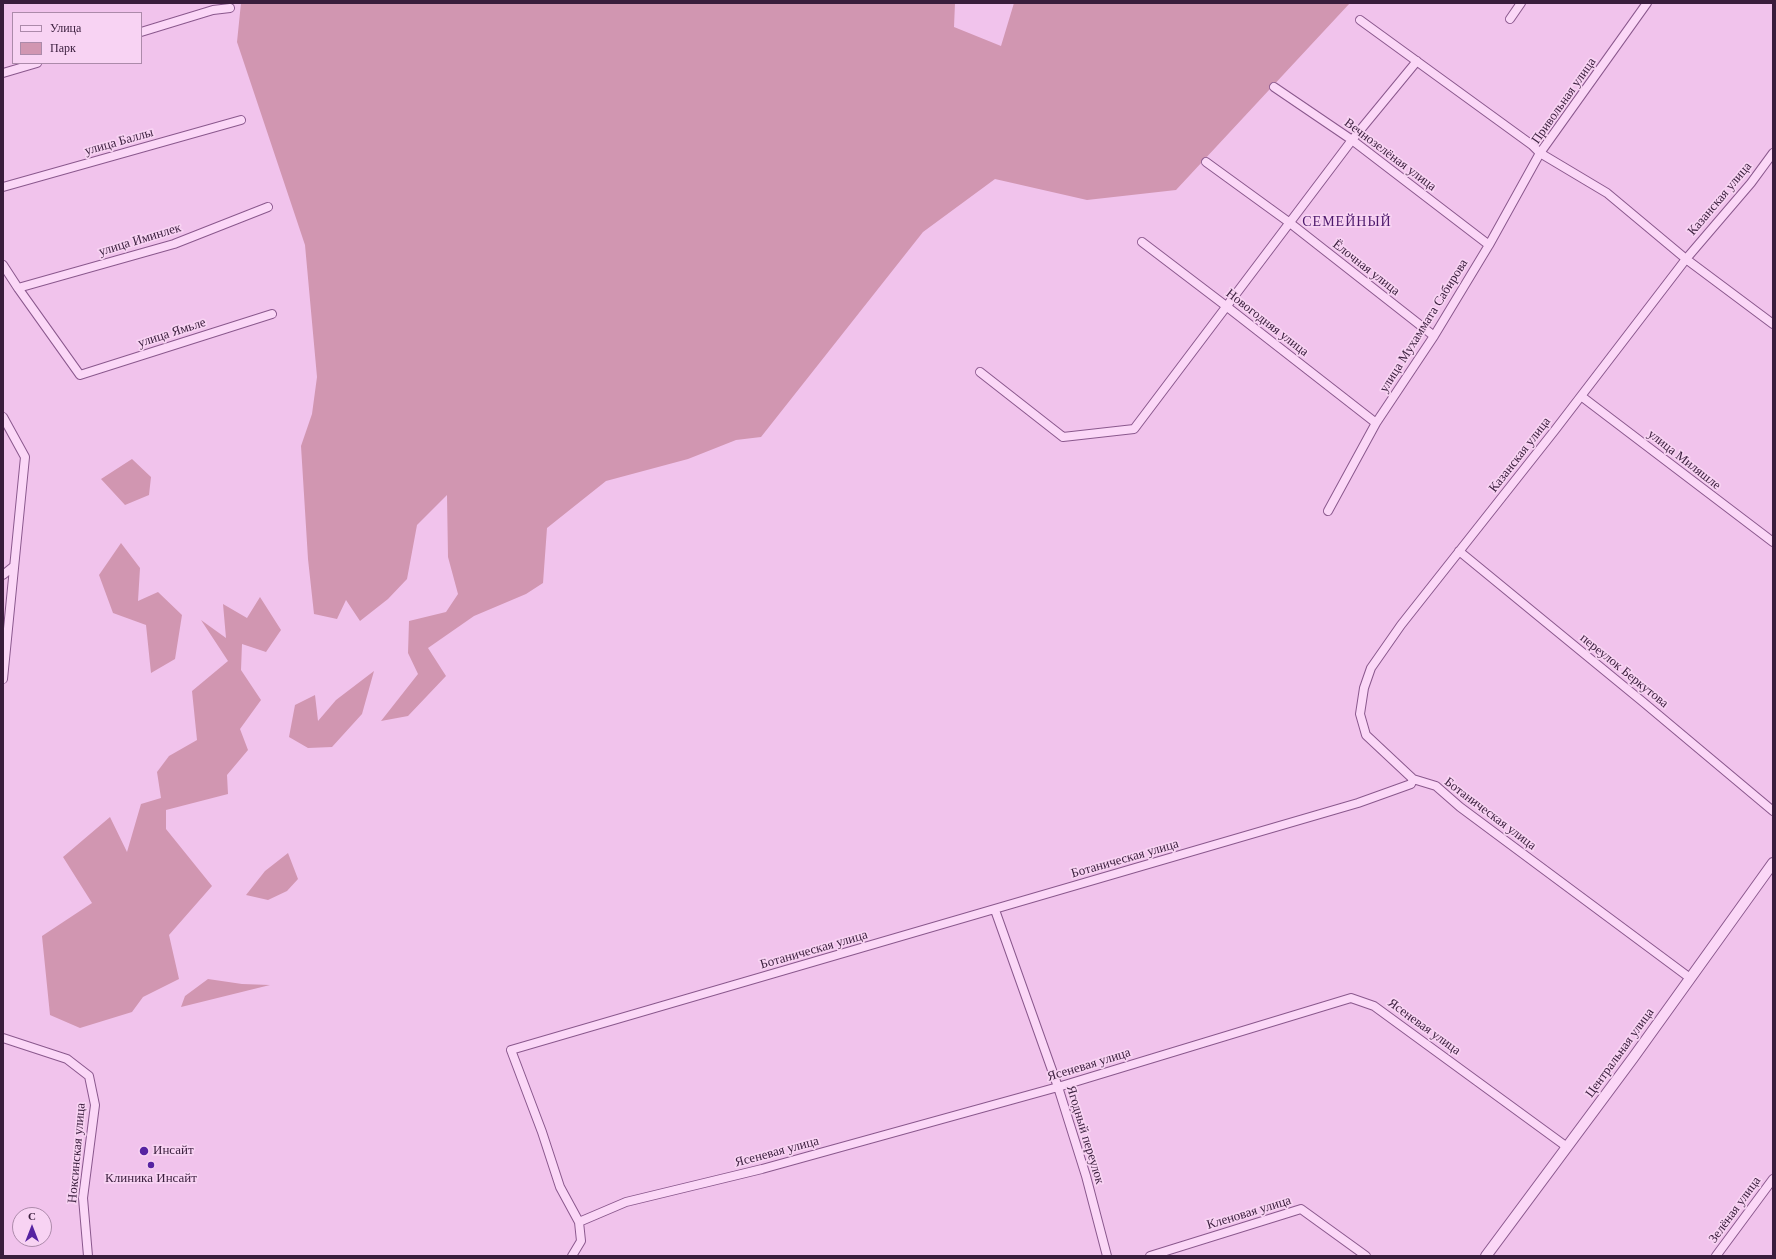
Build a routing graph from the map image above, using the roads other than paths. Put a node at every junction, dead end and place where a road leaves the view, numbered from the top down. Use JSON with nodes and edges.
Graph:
{"nodes":[{"id":1,"x":1521,"y":3,"type":"edge"},
{"id":2,"x":1647,"y":3,"type":"edge"},
{"id":3,"x":230,"y":8,"type":"dead end"},
{"id":4,"x":1510,"y":19,"type":"dead end"},
{"id":5,"x":1360,"y":20,"type":"dead end"},
{"id":6,"x":142,"y":32,"type":"edge"},
{"id":7,"x":1417,"y":61,"type":"junction"},
{"id":8,"x":34,"y":64,"type":"edge"},
{"id":9,"x":3,"y":73,"type":"edge"},
{"id":10,"x":1274,"y":87,"type":"dead end"},
{"id":11,"x":241,"y":120,"type":"dead end"},
{"id":12,"x":1352,"y":140,"type":"junction"},
{"id":13,"x":1540,"y":153,"type":"junction"},
{"id":14,"x":1773,"y":153,"type":"edge"},
{"id":15,"x":1206,"y":162,"type":"dead end"},
{"id":16,"x":3,"y":187,"type":"edge"},
{"id":17,"x":268,"y":207,"type":"dead end"},
{"id":18,"x":1290,"y":223,"type":"junction"},
{"id":19,"x":1142,"y":242,"type":"dead end"},
{"id":20,"x":1489,"y":245,"type":"junction"},
{"id":21,"x":1686,"y":259,"type":"junction"},
{"id":22,"x":3,"y":265,"type":"edge"},
{"id":23,"x":18,"y":288,"type":"junction"},
{"id":24,"x":1226,"y":306,"type":"junction"},
{"id":25,"x":272,"y":314,"type":"dead end"},
{"id":26,"x":1773,"y":324,"type":"edge"},
{"id":27,"x":1434,"y":336,"type":"junction"},
{"id":28,"x":980,"y":372,"type":"dead end"},
{"id":29,"x":1581,"y":396,"type":"junction"},
{"id":30,"x":4,"y":421,"type":"edge"},
{"id":31,"x":1376,"y":424,"type":"junction"},
{"id":32,"x":1328,"y":511,"type":"dead end"},
{"id":33,"x":1773,"y":542,"type":"edge"},
{"id":34,"x":1459,"y":552,"type":"junction"},
{"id":35,"x":14,"y":566,"type":"junction"},
{"id":36,"x":3,"y":575,"type":"edge"},
{"id":37,"x":3,"y":679,"type":"edge"},
{"id":38,"x":1413,"y":779,"type":"junction"},
{"id":39,"x":1773,"y":811,"type":"edge"},
{"id":40,"x":1773,"y":863,"type":"edge"},
{"id":41,"x":995,"y":910,"type":"junction"},
{"id":42,"x":1690,"y":978,"type":"junction"},
{"id":43,"x":3,"y":1038,"type":"edge"},
{"id":44,"x":1058,"y":1087,"type":"junction"},
{"id":45,"x":1567,"y":1147,"type":"junction"},
{"id":46,"x":1773,"y":1179,"type":"edge"},
{"id":47,"x":579,"y":1222,"type":"junction"},
{"id":48,"x":88,"y":1256,"type":"edge"},
{"id":49,"x":572,"y":1256,"type":"edge"},
{"id":50,"x":1107,"y":1256,"type":"edge"},
{"id":51,"x":1150,"y":1256,"type":"edge"},
{"id":52,"x":1366,"y":1256,"type":"edge"},
{"id":53,"x":1486,"y":1256,"type":"edge"},
{"id":54,"x":1716,"y":1256,"type":"edge"}],
"edges":[{"from":1,"to":4,"type":"street"},
{"from":2,"to":13,"type":"street","name":"Привольная улица"},
{"from":3,"to":6,"type":"street"},
{"from":5,"to":7,"type":"street"},
{"from":7,"to":12,"type":"street"},
{"from":7,"to":13,"type":"street"},
{"from":8,"to":9,"type":"street"},
{"from":10,"to":12,"type":"street","name":"Вечнозелёная улица"},
{"from":11,"to":16,"type":"street","name":"улица Баллы"},
{"from":12,"to":18,"type":"street"},
{"from":12,"to":20,"type":"street","name":"Вечнозелёная улица"},
{"from":13,"to":20,"type":"street","name":"улица Мухаммата Сабирова"},
{"from":13,"to":21,"type":"street","name":"Привольная улица"},
{"from":14,"to":21,"type":"street","name":"Казанская улица"},
{"from":15,"to":18,"type":"street","name":"Ёлочная улица"},
{"from":17,"to":23,"type":"street","name":"улица Иминлек"},
{"from":18,"to":24,"type":"street"},
{"from":18,"to":27,"type":"street","name":"Ёлочная улица"},
{"from":19,"to":24,"type":"street","name":"Новогодняя улица"},
{"from":20,"to":27,"type":"street","name":"улица Мухаммата Сабирова"},
{"from":21,"to":26,"type":"street","name":"Привольная улица"},
{"from":21,"to":29,"type":"street","name":"Казанская улица"},
{"from":22,"to":23,"type":"street"},
{"from":23,"to":25,"type":"street","name":"улица Ямьле"},
{"from":24,"to":28,"type":"street"},
{"from":24,"to":31,"type":"street","name":"Новогодняя улица"},
{"from":27,"to":31,"type":"street","name":"улица Мухаммата Сабирова"},
{"from":29,"to":33,"type":"street","name":"улица Миляшле"},
{"from":29,"to":34,"type":"street","name":"Казанская улица"},
{"from":30,"to":35,"type":"street"},
{"from":31,"to":32,"type":"street","name":"улица Мухаммата Сабирова"},
{"from":34,"to":38,"type":"street","name":"Казанская улица"},
{"from":34,"to":39,"type":"street","name":"переулок Беркутова"},
{"from":35,"to":36,"type":"street"},
{"from":35,"to":37,"type":"street"},
{"from":38,"to":41,"type":"street","name":"Ботаническая улица"},
{"from":38,"to":42,"type":"street","name":"Ботаническая улица"},
{"from":40,"to":42,"type":"street","name":"Центральная улица"},
{"from":41,"to":44,"type":"street","name":"Ягодный переулок"},
{"from":41,"to":47,"type":"street","name":"Ботаническая улица"},
{"from":42,"to":45,"type":"street","name":"Центральная улица"},
{"from":43,"to":48,"type":"street","name":"Ноксинская улица"},
{"from":44,"to":45,"type":"street","name":"Ясеневая улица"},
{"from":44,"to":47,"type":"street","name":"Ясеневая улица"},
{"from":44,"to":50,"type":"street","name":"Ягодный переулок"},
{"from":45,"to":53,"type":"street","name":"Центральная улица"},
{"from":46,"to":54,"type":"street","name":"Зелёная улица"},
{"from":47,"to":49,"type":"street"},
{"from":51,"to":52,"type":"street","name":"Кленовая улица"}]}
